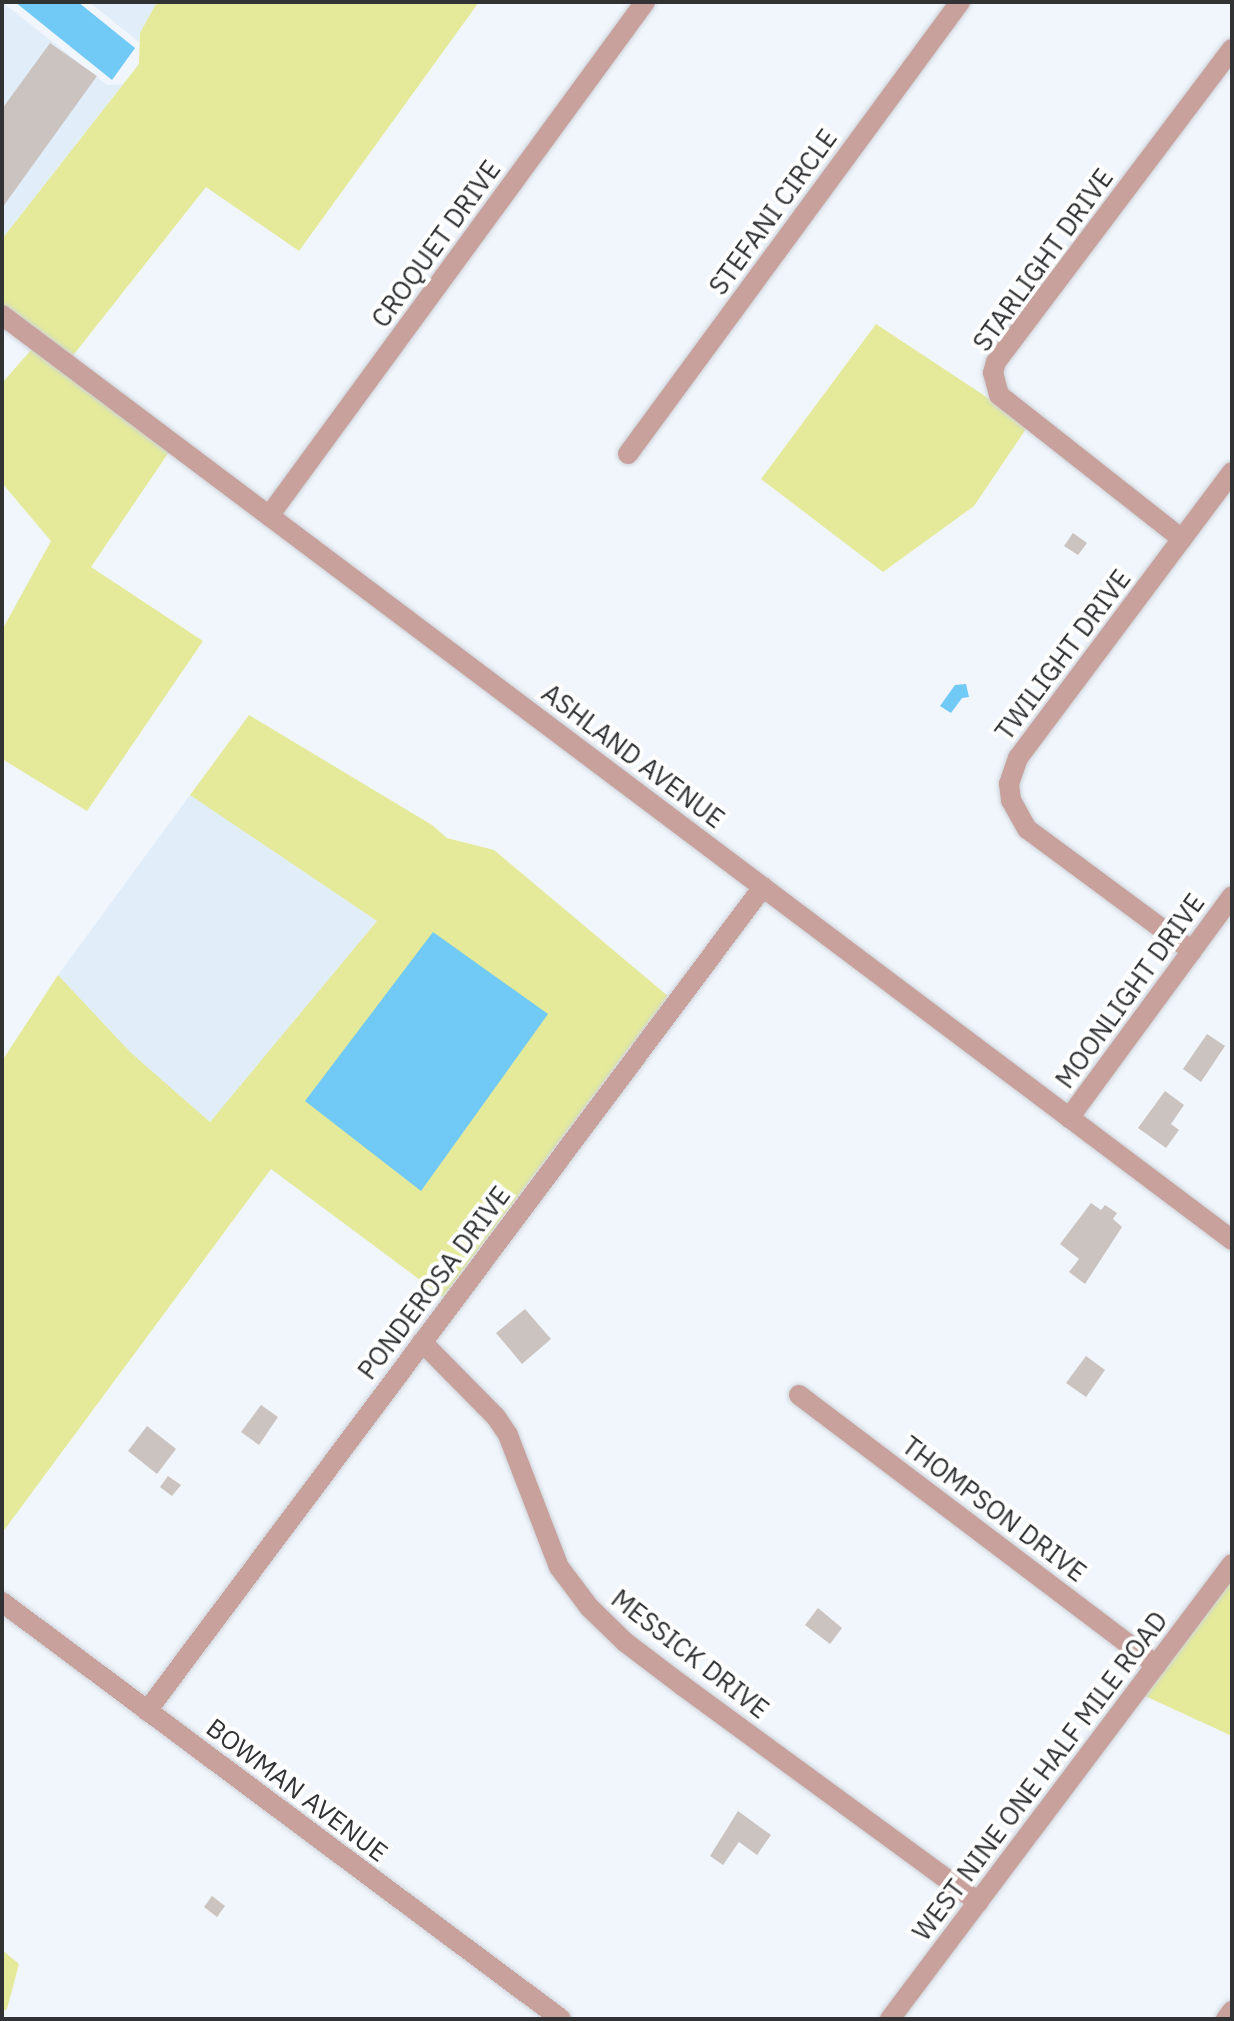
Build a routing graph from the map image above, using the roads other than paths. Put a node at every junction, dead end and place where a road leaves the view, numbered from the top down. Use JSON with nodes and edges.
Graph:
{"nodes":[{"id":1,"x":645,"y":2,"type":"edge"},
{"id":2,"x":960,"y":2,"type":"edge"},
{"id":3,"x":1232,"y":49,"type":"edge"},
{"id":4,"x":2,"y":315,"type":"edge"},
{"id":5,"x":628,"y":454,"type":"dead end"},
{"id":6,"x":1232,"y":472,"type":"edge"},
{"id":7,"x":269,"y":516,"type":"junction"},
{"id":8,"x":1182,"y":539,"type":"junction"},
{"id":9,"x":763,"y":887,"type":"junction"},
{"id":10,"x":1232,"y":896,"type":"edge"},
{"id":11,"x":1192,"y":951,"type":"junction"},
{"id":12,"x":1069,"y":1118,"type":"junction"},
{"id":13,"x":1232,"y":1240,"type":"edge"},
{"id":14,"x":422,"y":1342,"type":"junction"},
{"id":15,"x":799,"y":1395,"type":"dead end"},
{"id":16,"x":1232,"y":1564,"type":"edge"},
{"id":17,"x":2,"y":1602,"type":"edge"},
{"id":18,"x":1156,"y":1665,"type":"junction"},
{"id":19,"x":147,"y":1711,"type":"junction"},
{"id":20,"x":978,"y":1902,"type":"junction"},
{"id":21,"x":1232,"y":2011,"type":"edge"},
{"id":22,"x":561,"y":2019,"type":"edge"},
{"id":23,"x":890,"y":2019,"type":"edge"},
{"id":24,"x":1226,"y":2019,"type":"edge"}],
"edges":[{"from":1,"to":7,"type":"street","name":"CROQUET DRIVE"},
{"from":2,"to":5,"type":"street","name":"STEFANI CIRCLE"},
{"from":3,"to":8,"type":"street","name":"STARLIGHT DRIVE"},
{"from":4,"to":7,"type":"street","name":"ASHLAND AVENUE"},
{"from":6,"to":8,"type":"street","name":"TWILIGHT DRIVE"},
{"from":7,"to":9,"type":"street","name":"ASHLAND AVENUE"},
{"from":8,"to":11,"type":"street","name":"TWILIGHT DRIVE"},
{"from":9,"to":12,"type":"street","name":"ASHLAND AVENUE"},
{"from":9,"to":14,"type":"street","name":"PONDEROSA DRIVE"},
{"from":10,"to":11,"type":"street","name":"MOONLIGHT DRIVE"},
{"from":11,"to":12,"type":"street","name":"MOONLIGHT DRIVE"},
{"from":12,"to":13,"type":"street","name":"ASHLAND AVENUE"},
{"from":14,"to":19,"type":"street","name":"PONDEROSA DRIVE"},
{"from":14,"to":20,"type":"street","name":"MESSICK DRIVE"},
{"from":15,"to":18,"type":"street","name":"THOMPSON DRIVE"},
{"from":16,"to":18,"type":"street","name":"WEST NINE ONE HALF MILE ROAD"},
{"from":17,"to":19,"type":"street","name":"BOWMAN AVENUE"},
{"from":18,"to":20,"type":"street","name":"WEST NINE ONE HALF MILE ROAD"},
{"from":19,"to":22,"type":"street","name":"BOWMAN AVENUE"},
{"from":20,"to":23,"type":"street","name":"WEST NINE ONE HALF MILE ROAD"},
{"from":21,"to":24,"type":"street"}]}
